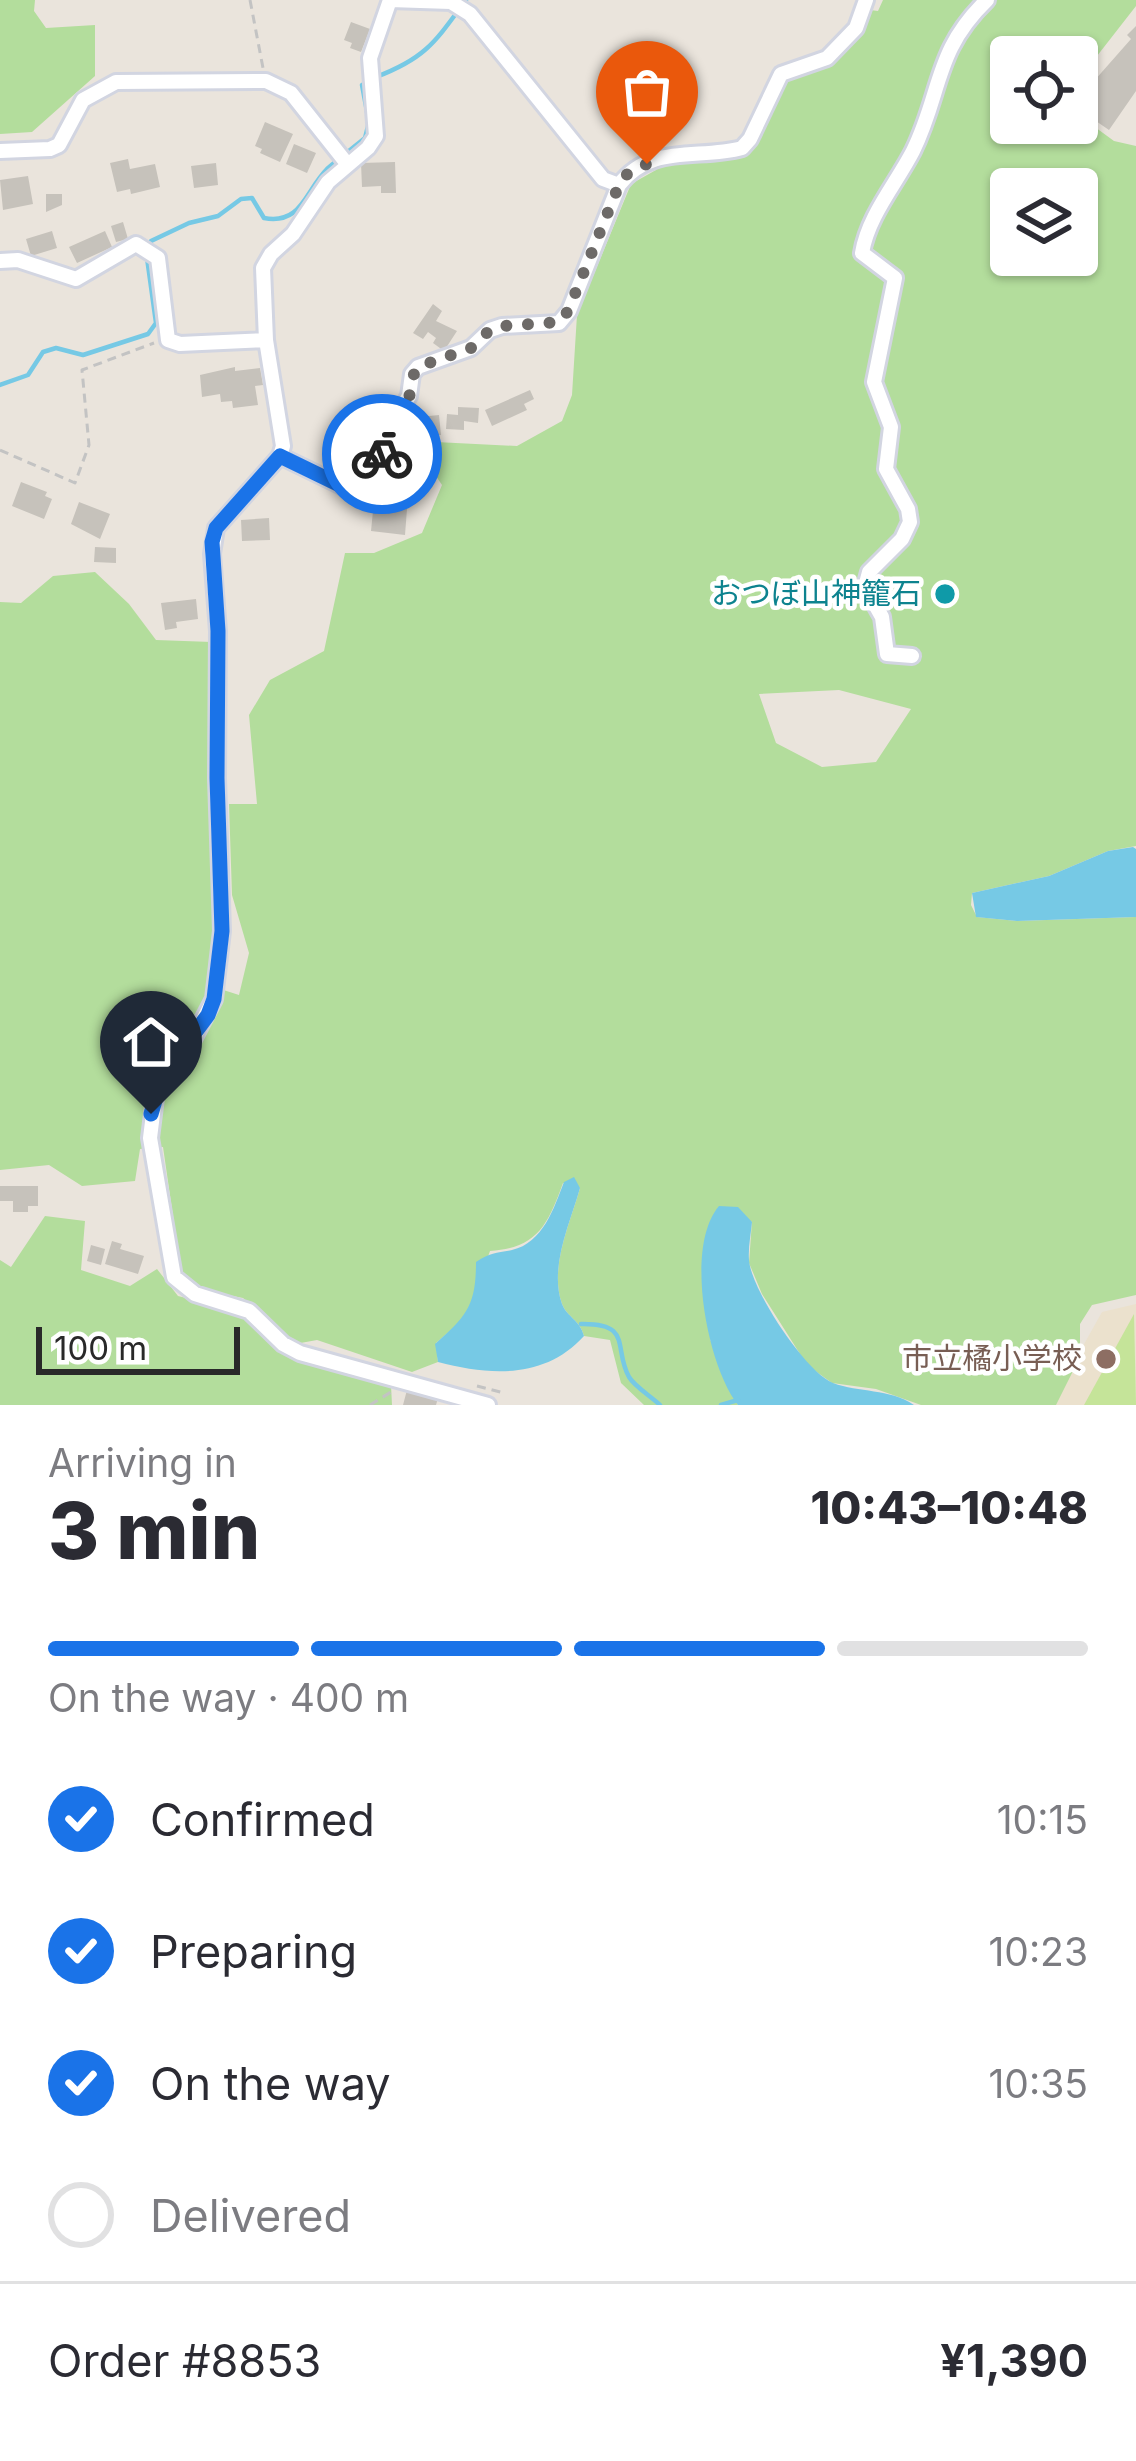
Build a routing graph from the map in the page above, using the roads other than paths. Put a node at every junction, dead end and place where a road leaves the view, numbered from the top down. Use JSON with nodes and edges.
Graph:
{"nodes":[{"id":1,"x":390,"y":0,"type":"edge"},
{"id":2,"x":866,"y":0,"type":"edge"},
{"id":3,"x":987,"y":0,"type":"edge"},
{"id":4,"x":451,"y":2,"type":"edge"},
{"id":5,"x":0,"y":151,"type":"edge"},
{"id":6,"x":342,"y":159,"type":"junction"},
{"id":7,"x":619,"y":185,"type":"junction"},
{"id":8,"x":0,"y":261,"type":"edge"},
{"id":9,"x":266,"y":340,"type":"junction"},
{"id":10,"x":280,"y":456,"type":"junction"},
{"id":11,"x":912,"y":656,"type":"dead end"},
{"id":12,"x":488,"y":1405,"type":"edge"}],
"edges":[{"from":1,"to":4,"type":"street"},
{"from":1,"to":6,"type":"street"},
{"from":2,"to":7,"type":"street"},
{"from":3,"to":11,"type":"street"},
{"from":4,"to":7,"type":"street"},
{"from":5,"to":6,"type":"street"},
{"from":6,"to":9,"type":"street"},
{"from":7,"to":10,"type":"street"},
{"from":8,"to":9,"type":"street"},
{"from":9,"to":10,"type":"street"},
{"from":10,"to":12,"type":"street"}]}
